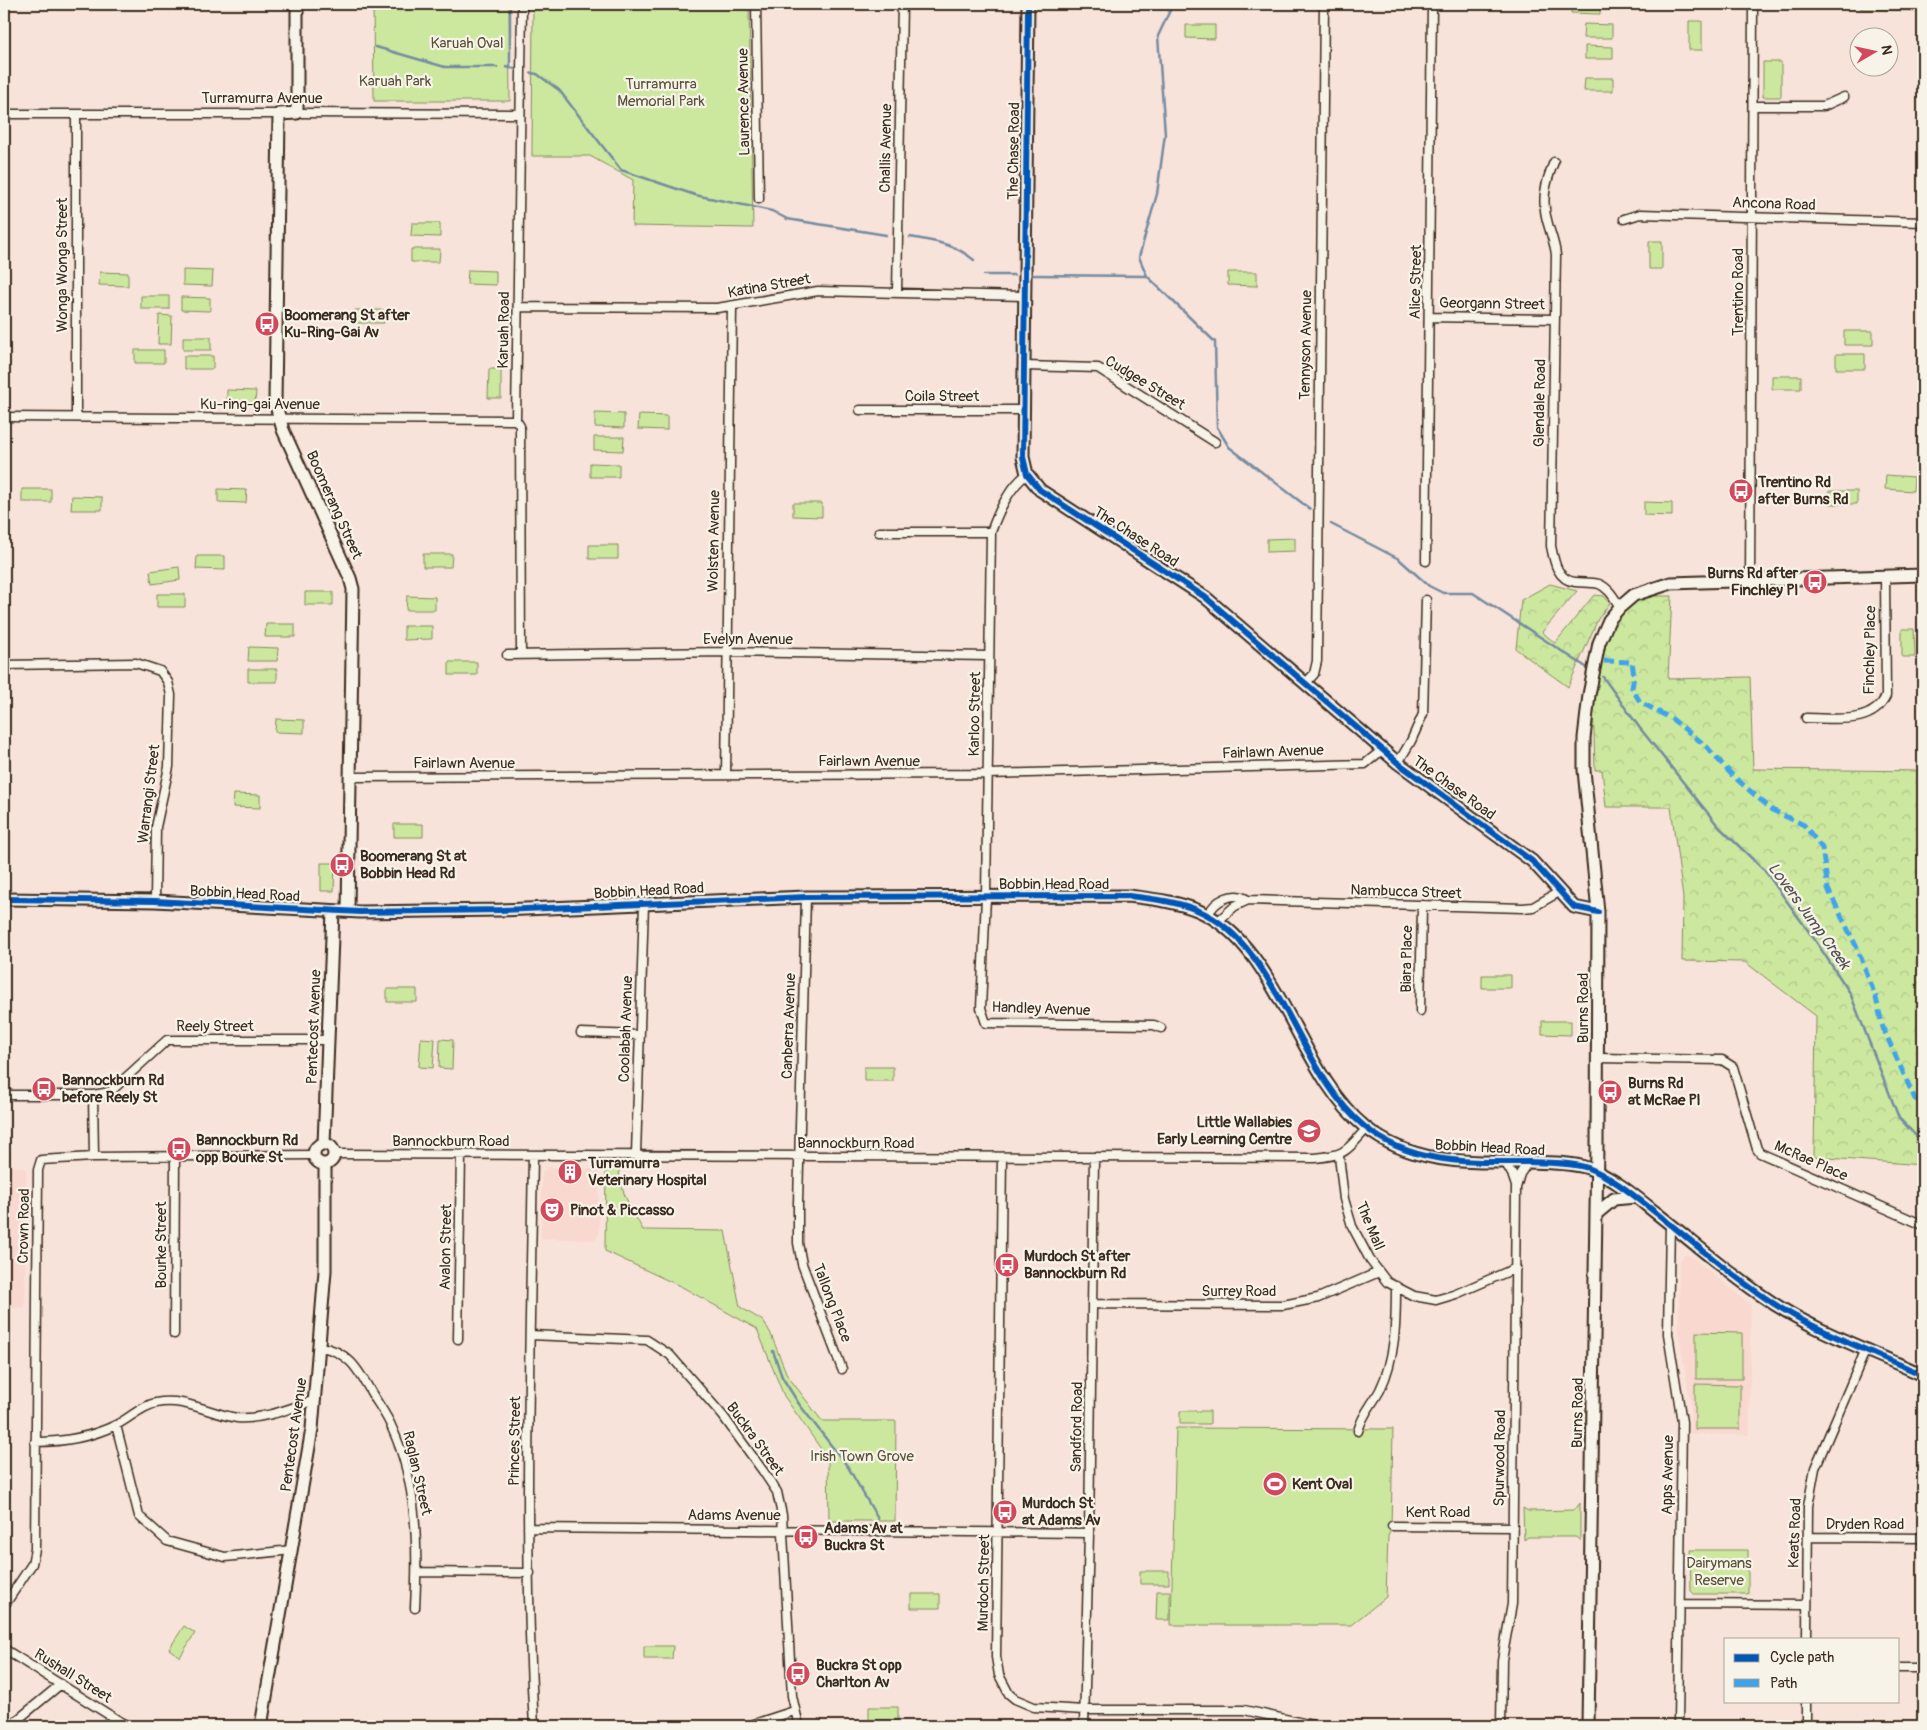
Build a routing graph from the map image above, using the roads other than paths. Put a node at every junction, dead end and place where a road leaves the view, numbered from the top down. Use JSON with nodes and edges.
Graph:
{"nodes":[{"id":1,"x":297,"y":4,"type":"edge"},
{"id":2,"x":522,"y":4,"type":"edge"},
{"id":3,"x":756,"y":4,"type":"edge"},
{"id":4,"x":902,"y":4,"type":"edge"},
{"id":5,"x":1028,"y":4,"type":"edge"},
{"id":6,"x":1324,"y":4,"type":"edge"},
{"id":7,"x":1432,"y":4,"type":"edge"},
{"id":8,"x":1753,"y":4,"type":"edge"},
{"id":9,"x":1844,"y":97,"type":"dead end"},
{"id":10,"x":1753,"y":106,"type":"junction"},
{"id":11,"x":296,"y":113,"type":"junction"},
{"id":12,"x":4,"y":114,"type":"edge"},
{"id":13,"x":76,"y":114,"type":"junction"},
{"id":14,"x":279,"y":114,"type":"junction"},
{"id":15,"x":520,"y":114,"type":"junction"},
{"id":16,"x":1554,"y":162,"type":"dead end"},
{"id":17,"x":759,"y":199,"type":"dead end"},
{"id":18,"x":1753,"y":217,"type":"junction"},
{"id":19,"x":1624,"y":219,"type":"dead end"},
{"id":20,"x":1923,"y":222,"type":"edge"},
{"id":21,"x":897,"y":293,"type":"junction"},
{"id":22,"x":1025,"y":296,"type":"junction"},
{"id":23,"x":518,"y":307,"type":"junction"},
{"id":24,"x":732,"y":307,"type":"junction"},
{"id":25,"x":1429,"y":317,"type":"junction"},
{"id":26,"x":1555,"y":319,"type":"junction"},
{"id":27,"x":1024,"y":366,"type":"junction"},
{"id":28,"x":860,"y":410,"type":"dead end"},
{"id":29,"x":1024,"y":410,"type":"junction"},
{"id":30,"x":4,"y":416,"type":"edge"},
{"id":31,"x":76,"y":417,"type":"junction"},
{"id":32,"x":279,"y":418,"type":"junction"},
{"id":33,"x":516,"y":420,"type":"junction"},
{"id":34,"x":1215,"y":442,"type":"dead end"},
{"id":35,"x":1027,"y":474,"type":"junction"},
{"id":36,"x":879,"y":532,"type":"dead end"},
{"id":37,"x":991,"y":532,"type":"junction"},
{"id":38,"x":1426,"y":561,"type":"dead end"},
{"id":39,"x":1923,"y":575,"type":"edge"},
{"id":40,"x":1885,"y":576,"type":"junction"},
{"id":41,"x":1750,"y":580,"type":"junction"},
{"id":42,"x":1426,"y":600,"type":"dead end"},
{"id":43,"x":1620,"y":607,"type":"junction"},
{"id":44,"x":726,"y":652,"type":"junction"},
{"id":45,"x":507,"y":655,"type":"dead end"},
{"id":46,"x":521,"y":655,"type":"junction"},
{"id":47,"x":989,"y":656,"type":"junction"},
{"id":48,"x":4,"y":665,"type":"edge"},
{"id":49,"x":1306,"y":683,"type":"junction"},
{"id":50,"x":1806,"y":718,"type":"dead end"},
{"id":51,"x":1382,"y":750,"type":"junction"},
{"id":52,"x":1398,"y":763,"type":"junction"},
{"id":53,"x":988,"y":774,"type":"junction"},
{"id":54,"x":726,"y":775,"type":"junction"},
{"id":55,"x":350,"y":777,"type":"junction"},
{"id":56,"x":1559,"y":892,"type":"junction"},
{"id":57,"x":806,"y":897,"type":"junction"},
{"id":58,"x":986,"y":897,"type":"junction"},
{"id":59,"x":4,"y":899,"type":"edge"},
{"id":60,"x":1248,"y":900,"type":"junction"},
{"id":61,"x":155,"y":901,"type":"junction"},
{"id":62,"x":644,"y":904,"type":"junction"},
{"id":63,"x":1422,"y":907,"type":"junction"},
{"id":64,"x":333,"y":911,"type":"junction"},
{"id":65,"x":348,"y":912,"type":"junction"},
{"id":66,"x":1598,"y":912,"type":"junction"},
{"id":67,"x":1213,"y":918,"type":"junction"},
{"id":68,"x":1420,"y":1011,"type":"dead end"},
{"id":69,"x":1161,"y":1028,"type":"dead end"},
{"id":70,"x":581,"y":1032,"type":"dead end"},
{"id":71,"x":639,"y":1034,"type":"junction"},
{"id":72,"x":328,"y":1040,"type":"junction"},
{"id":73,"x":1597,"y":1058,"type":"junction"},
{"id":74,"x":4,"y":1095,"type":"edge"},
{"id":75,"x":92,"y":1095,"type":"junction"},
{"id":76,"x":1366,"y":1128,"type":"junction"},
{"id":77,"x":324,"y":1144,"type":"junction"},
{"id":78,"x":334,"y":1154,"type":"junction"},
{"id":79,"x":636,"y":1154,"type":"junction"},
{"id":80,"x":314,"y":1155,"type":"junction"},
{"id":81,"x":461,"y":1155,"type":"junction"},
{"id":82,"x":533,"y":1155,"type":"junction"},
{"id":83,"x":175,"y":1156,"type":"junction"},
{"id":84,"x":799,"y":1156,"type":"junction"},
{"id":85,"x":1339,"y":1156,"type":"junction"},
{"id":86,"x":94,"y":1157,"type":"junction"},
{"id":87,"x":1002,"y":1157,"type":"junction"},
{"id":88,"x":1094,"y":1158,"type":"junction"},
{"id":89,"x":1505,"y":1162,"type":"junction"},
{"id":90,"x":1528,"y":1162,"type":"junction"},
{"id":91,"x":325,"y":1164,"type":"junction"},
{"id":92,"x":1596,"y":1172,"type":"junction"},
{"id":93,"x":1516,"y":1188,"type":"junction"},
{"id":94,"x":1636,"y":1197,"type":"junction"},
{"id":95,"x":1596,"y":1214,"type":"junction"},
{"id":96,"x":1670,"y":1224,"type":"junction"},
{"id":97,"x":1923,"y":1225,"type":"edge"},
{"id":98,"x":1516,"y":1268,"type":"junction"},
{"id":99,"x":1379,"y":1272,"type":"junction"},
{"id":100,"x":1396,"y":1286,"type":"junction"},
{"id":101,"x":1092,"y":1304,"type":"junction"},
{"id":102,"x":174,"y":1334,"type":"dead end"},
{"id":103,"x":530,"y":1334,"type":"junction"},
{"id":104,"x":458,"y":1339,"type":"dead end"},
{"id":105,"x":319,"y":1347,"type":"junction"},
{"id":106,"x":1866,"y":1349,"type":"junction"},
{"id":107,"x":842,"y":1369,"type":"dead end"},
{"id":108,"x":1923,"y":1375,"type":"edge"},
{"id":109,"x":315,"y":1400,"type":"junction"},
{"id":110,"x":116,"y":1425,"type":"junction"},
{"id":111,"x":1358,"y":1431,"type":"dead end"},
{"id":112,"x":35,"y":1442,"type":"junction"},
{"id":113,"x":1392,"y":1526,"type":"dead end"},
{"id":114,"x":1513,"y":1527,"type":"junction"},
{"id":115,"x":528,"y":1528,"type":"junction"},
{"id":116,"x":783,"y":1529,"type":"junction"},
{"id":117,"x":998,"y":1532,"type":"junction"},
{"id":118,"x":1089,"y":1533,"type":"junction"},
{"id":119,"x":1808,"y":1538,"type":"junction"},
{"id":120,"x":1923,"y":1538,"type":"edge"},
{"id":121,"x":292,"y":1550,"type":"junction"},
{"id":122,"x":417,"y":1572,"type":"junction"},
{"id":123,"x":530,"y":1574,"type":"junction"},
{"id":124,"x":1680,"y":1604,"type":"junction"},
{"id":125,"x":1807,"y":1605,"type":"junction"},
{"id":126,"x":4,"y":1606,"type":"edge"},
{"id":127,"x":415,"y":1608,"type":"dead end"},
{"id":128,"x":1807,"y":1638,"type":"edge"},
{"id":129,"x":4,"y":1649,"type":"edge"},
{"id":130,"x":1900,"y":1668,"type":"edge"},
{"id":131,"x":1923,"y":1668,"type":"edge"},
{"id":132,"x":61,"y":1684,"type":"junction"},
{"id":133,"x":1806,"y":1702,"type":"edge"},
{"id":134,"x":265,"y":1707,"type":"junction"},
{"id":135,"x":1084,"y":1710,"type":"junction"},
{"id":136,"x":794,"y":1711,"type":"junction"},
{"id":137,"x":10,"y":1726,"type":"edge"},
{"id":138,"x":127,"y":1726,"type":"edge"},
{"id":139,"x":256,"y":1726,"type":"edge"},
{"id":140,"x":261,"y":1726,"type":"edge"},
{"id":141,"x":534,"y":1726,"type":"edge"},
{"id":142,"x":748,"y":1726,"type":"edge"},
{"id":143,"x":799,"y":1726,"type":"edge"},
{"id":144,"x":1084,"y":1726,"type":"edge"},
{"id":145,"x":1317,"y":1726,"type":"edge"},
{"id":146,"x":1500,"y":1726,"type":"edge"},
{"id":147,"x":1588,"y":1726,"type":"edge"},
{"id":148,"x":1678,"y":1726,"type":"edge"},
{"id":149,"x":1806,"y":1726,"type":"edge"}],
"edges":[{"from":1,"to":11,"type":"main road"},
{"from":2,"to":15,"type":"street","name":"Karuah Road"},
{"from":3,"to":17,"type":"street","name":"Laurence Avenue"},
{"from":4,"to":21,"type":"street","name":"Challis Avenue"},
{"from":5,"to":22,"type":"main road","name":"The Chase Road"},
{"from":6,"to":49,"type":"street","name":"Tennyson Avenue"},
{"from":7,"to":25,"type":"street","name":"Alice Street"},
{"from":8,"to":10,"type":"street","name":"Trentino Road"},
{"from":9,"to":10,"type":"street"},
{"from":10,"to":18,"type":"street","name":"Trentino Road"},
{"from":11,"to":14,"type":"main road","name":"Turramurra Avenue"},
{"from":11,"to":15,"type":"street","name":"Turramurra Avenue"},
{"from":12,"to":13,"type":"street","name":"Turramurra Avenue"},
{"from":13,"to":14,"type":"street","name":"Turramurra Avenue"},
{"from":13,"to":31,"type":"street","name":"Wonga Wonga Street"},
{"from":14,"to":32,"type":"main road","name":"Boomerang Street"},
{"from":15,"to":23,"type":"street","name":"Karuah Road"},
{"from":16,"to":26,"type":"street","name":"Glendale Road"},
{"from":18,"to":19,"type":"street","name":"Ancona Road"},
{"from":18,"to":20,"type":"street","name":"Ancona Road"},
{"from":18,"to":41,"type":"street","name":"Trentino Road"},
{"from":21,"to":22,"type":"street","name":"Katina Street"},
{"from":21,"to":24,"type":"street","name":"Katina Street"},
{"from":22,"to":27,"type":"main road","name":"The Chase Road"},
{"from":23,"to":24,"type":"street","name":"Katina Street"},
{"from":23,"to":33,"type":"street","name":"Karuah Road"},
{"from":24,"to":44,"type":"street","name":"Wolsten Avenue"},
{"from":25,"to":26,"type":"street","name":"Georgann Street"},
{"from":25,"to":38,"type":"street","name":"Alice Street"},
{"from":26,"to":43,"type":"street","name":"Glendale Road"},
{"from":27,"to":29,"type":"main road","name":"The Chase Road"},
{"from":27,"to":34,"type":"street","name":"Cudgee Street"},
{"from":28,"to":29,"type":"street","name":"Coila Street"},
{"from":29,"to":35,"type":"main road","name":"The Chase Road"},
{"from":30,"to":31,"type":"street","name":"Ku-ring-gai Avenue"},
{"from":31,"to":32,"type":"street","name":"Ku-ring-gai Avenue"},
{"from":32,"to":33,"type":"street","name":"Ku-ring-gai Avenue"},
{"from":32,"to":55,"type":"main road","name":"Boomerang Street"},
{"from":33,"to":46,"type":"street","name":"Karuah Road"},
{"from":35,"to":37,"type":"street"},
{"from":35,"to":49,"type":"main road","name":"The Chase Road"},
{"from":36,"to":37,"type":"street"},
{"from":37,"to":47,"type":"street","name":"Karloo Street"},
{"from":39,"to":40,"type":"main road","name":"Burns Road"},
{"from":40,"to":41,"type":"main road","name":"Burns Road"},
{"from":40,"to":50,"type":"street","name":"Finchley Place"},
{"from":41,"to":43,"type":"main road","name":"Burns Road"},
{"from":42,"to":52,"type":"street"},
{"from":43,"to":66,"type":"main road","name":"Burns Road"},
{"from":44,"to":46,"type":"street","name":"Evelyn Avenue"},
{"from":44,"to":47,"type":"street","name":"Evelyn Avenue"},
{"from":44,"to":54,"type":"street","name":"Wolsten Avenue"},
{"from":45,"to":46,"type":"street","name":"Evelyn Avenue"},
{"from":47,"to":53,"type":"street","name":"Karloo Street"},
{"from":48,"to":61,"type":"street","name":"Warrangi Street"},
{"from":49,"to":51,"type":"main road","name":"The Chase Road"},
{"from":51,"to":52,"type":"main road","name":"The Chase Road"},
{"from":51,"to":53,"type":"street","name":"Fairlawn Avenue"},
{"from":52,"to":56,"type":"main road","name":"The Chase Road"},
{"from":53,"to":54,"type":"street","name":"Fairlawn Avenue"},
{"from":53,"to":58,"type":"street","name":"Karloo Street"},
{"from":54,"to":55,"type":"street","name":"Fairlawn Avenue"},
{"from":55,"to":65,"type":"main road","name":"Boomerang Street"},
{"from":56,"to":63,"type":"street","name":"Nambucca Street"},
{"from":56,"to":66,"type":"main road","name":"The Chase Road"},
{"from":57,"to":58,"type":"main road","name":"Bobbin Head Road"},
{"from":57,"to":62,"type":"main road","name":"Bobbin Head Road"},
{"from":57,"to":84,"type":"street","name":"Canberra Avenue"},
{"from":58,"to":67,"type":"main road","name":"Bobbin Head Road"},
{"from":58,"to":69,"type":"street","name":"Handley Avenue"},
{"from":59,"to":61,"type":"main road","name":"Bobbin Head Road"},
{"from":60,"to":63,"type":"street","name":"Nambucca Street"},
{"from":60,"to":67,"type":"street"},
{"from":60,"to":67,"type":"street","name":"Nambucca Street"},
{"from":61,"to":64,"type":"main road","name":"Bobbin Head Road"},
{"from":62,"to":65,"type":"main road","name":"Bobbin Head Road"},
{"from":62,"to":71,"type":"street","name":"Coolabah Avenue"},
{"from":63,"to":68,"type":"street","name":"Biara Place"},
{"from":64,"to":65,"type":"main road","name":"Bobbin Head Road"},
{"from":64,"to":72,"type":"main road","name":"Pentecost Avenue"},
{"from":66,"to":73,"type":"main road","name":"Burns Road"},
{"from":67,"to":76,"type":"main road","name":"Bobbin Head Road"},
{"from":70,"to":71,"type":"street"},
{"from":71,"to":79,"type":"street","name":"Coolabah Avenue"},
{"from":72,"to":75,"type":"street","name":"Reely Street"},
{"from":72,"to":77,"type":"main road","name":"Pentecost Avenue"},
{"from":73,"to":92,"type":"main road","name":"Burns Road"},
{"from":73,"to":97,"type":"street","name":"McRae Place"},
{"from":74,"to":75,"type":"street"},
{"from":75,"to":86,"type":"street"},
{"from":76,"to":85,"type":"street"},
{"from":76,"to":89,"type":"main road","name":"Bobbin Head Road"},
{"from":77,"to":78,"type":"main road"},
{"from":77,"to":80,"type":"main road"},
{"from":78,"to":81,"type":"street","name":"Bannockburn Road"},
{"from":78,"to":91,"type":"main road"},
{"from":79,"to":82,"type":"street","name":"Bannockburn Road"},
{"from":79,"to":84,"type":"street","name":"Bannockburn Road"},
{"from":80,"to":83,"type":"street"},
{"from":80,"to":91,"type":"main road"},
{"from":81,"to":82,"type":"street","name":"Bannockburn Road"},
{"from":81,"to":104,"type":"street","name":"Avalon Street"},
{"from":82,"to":103,"type":"street","name":"Princes Street"},
{"from":83,"to":86,"type":"street"},
{"from":83,"to":102,"type":"street","name":"Bourke Street"},
{"from":84,"to":87,"type":"street","name":"Bannockburn Road"},
{"from":84,"to":107,"type":"street","name":"Tallong Place"},
{"from":85,"to":88,"type":"street","name":"Bannockburn Road"},
{"from":85,"to":99,"type":"street","name":"The Mall"},
{"from":86,"to":112,"type":"street","name":"Crown Road"},
{"from":87,"to":88,"type":"street","name":"Bannockburn Road"},
{"from":87,"to":117,"type":"street","name":"Murdoch Street"},
{"from":88,"to":101,"type":"street","name":"Sandford Road"},
{"from":89,"to":90,"type":"main road","name":"Bobbin Head Road"},
{"from":89,"to":93,"type":"street","name":"Spurwood Road"},
{"from":90,"to":92,"type":"main road","name":"Bobbin Head Road"},
{"from":90,"to":93,"type":"street","name":"Spurwood Road"},
{"from":91,"to":105,"type":"main road","name":"Pentecost Avenue"},
{"from":92,"to":94,"type":"main road","name":"Bobbin Head Road"},
{"from":92,"to":95,"type":"main road","name":"Burns Road"},
{"from":93,"to":98,"type":"street","name":"Spurwood Road"},
{"from":94,"to":95,"type":"main road"},
{"from":94,"to":96,"type":"main road","name":"Bobbin Head Road"},
{"from":95,"to":147,"type":"main road","name":"Burns Road"},
{"from":96,"to":106,"type":"main road","name":"Bobbin Head Road"},
{"from":96,"to":124,"type":"street","name":"Apps Avenue"},
{"from":98,"to":100,"type":"street","name":"The Mall"},
{"from":98,"to":114,"type":"street","name":"Spurwood Road"},
{"from":99,"to":100,"type":"street","name":"The Mall"},
{"from":99,"to":101,"type":"street","name":"Surrey Road"},
{"from":100,"to":111,"type":"street"},
{"from":101,"to":118,"type":"street","name":"Sandford Road"},
{"from":103,"to":115,"type":"street","name":"Princes Street"},
{"from":103,"to":116,"type":"street","name":"Buckra Street"},
{"from":105,"to":109,"type":"main road","name":"Pentecost Avenue"},
{"from":105,"to":122,"type":"street","name":"Raglan Street"},
{"from":106,"to":108,"type":"main road","name":"Bobbin Head Road"},
{"from":106,"to":119,"type":"street","name":"Keats Road"},
{"from":109,"to":110,"type":"street"},
{"from":109,"to":121,"type":"main road","name":"Pentecost Avenue"},
{"from":110,"to":112,"type":"street"},
{"from":110,"to":121,"type":"street"},
{"from":112,"to":126,"type":"street","name":"Crown Road"},
{"from":113,"to":114,"type":"street","name":"Kent Road"},
{"from":114,"to":146,"type":"street","name":"Spurwood Road"},
{"from":115,"to":116,"type":"street","name":"Adams Avenue"},
{"from":115,"to":123,"type":"street","name":"Princes Street"},
{"from":116,"to":117,"type":"street","name":"Adams Avenue"},
{"from":116,"to":136,"type":"street","name":"Buckra Street"},
{"from":117,"to":118,"type":"street","name":"Adams Avenue"},
{"from":117,"to":135,"type":"street","name":"Murdoch Street"},
{"from":118,"to":135,"type":"street","name":"Sandford Road"},
{"from":119,"to":120,"type":"street","name":"Dryden Road"},
{"from":119,"to":125,"type":"street","name":"Keats Road"},
{"from":121,"to":134,"type":"main road","name":"Pentecost Avenue"},
{"from":122,"to":123,"type":"street"},
{"from":122,"to":127,"type":"street","name":"Raglan Street"},
{"from":123,"to":141,"type":"street","name":"Princes Street"},
{"from":124,"to":125,"type":"street"},
{"from":124,"to":148,"type":"street","name":"Apps Avenue"},
{"from":125,"to":128,"type":"street","name":"Keats Road"},
{"from":129,"to":132,"type":"street","name":"Rushall Street"},
{"from":130,"to":131,"type":"street"},
{"from":132,"to":137,"type":"street"},
{"from":132,"to":138,"type":"street","name":"Rushall Street"},
{"from":133,"to":149,"type":"street"},
{"from":134,"to":139,"type":"main road","name":"Pentecost Avenue"},
{"from":134,"to":140,"type":"main road","name":"Pentecost Avenue"},
{"from":135,"to":144,"type":"street","name":"Sandford Road"},
{"from":135,"to":145,"type":"street","name":"Murdoch Street"},
{"from":136,"to":142,"type":"street"},
{"from":136,"to":143,"type":"street","name":"Buckra Street"}]}
